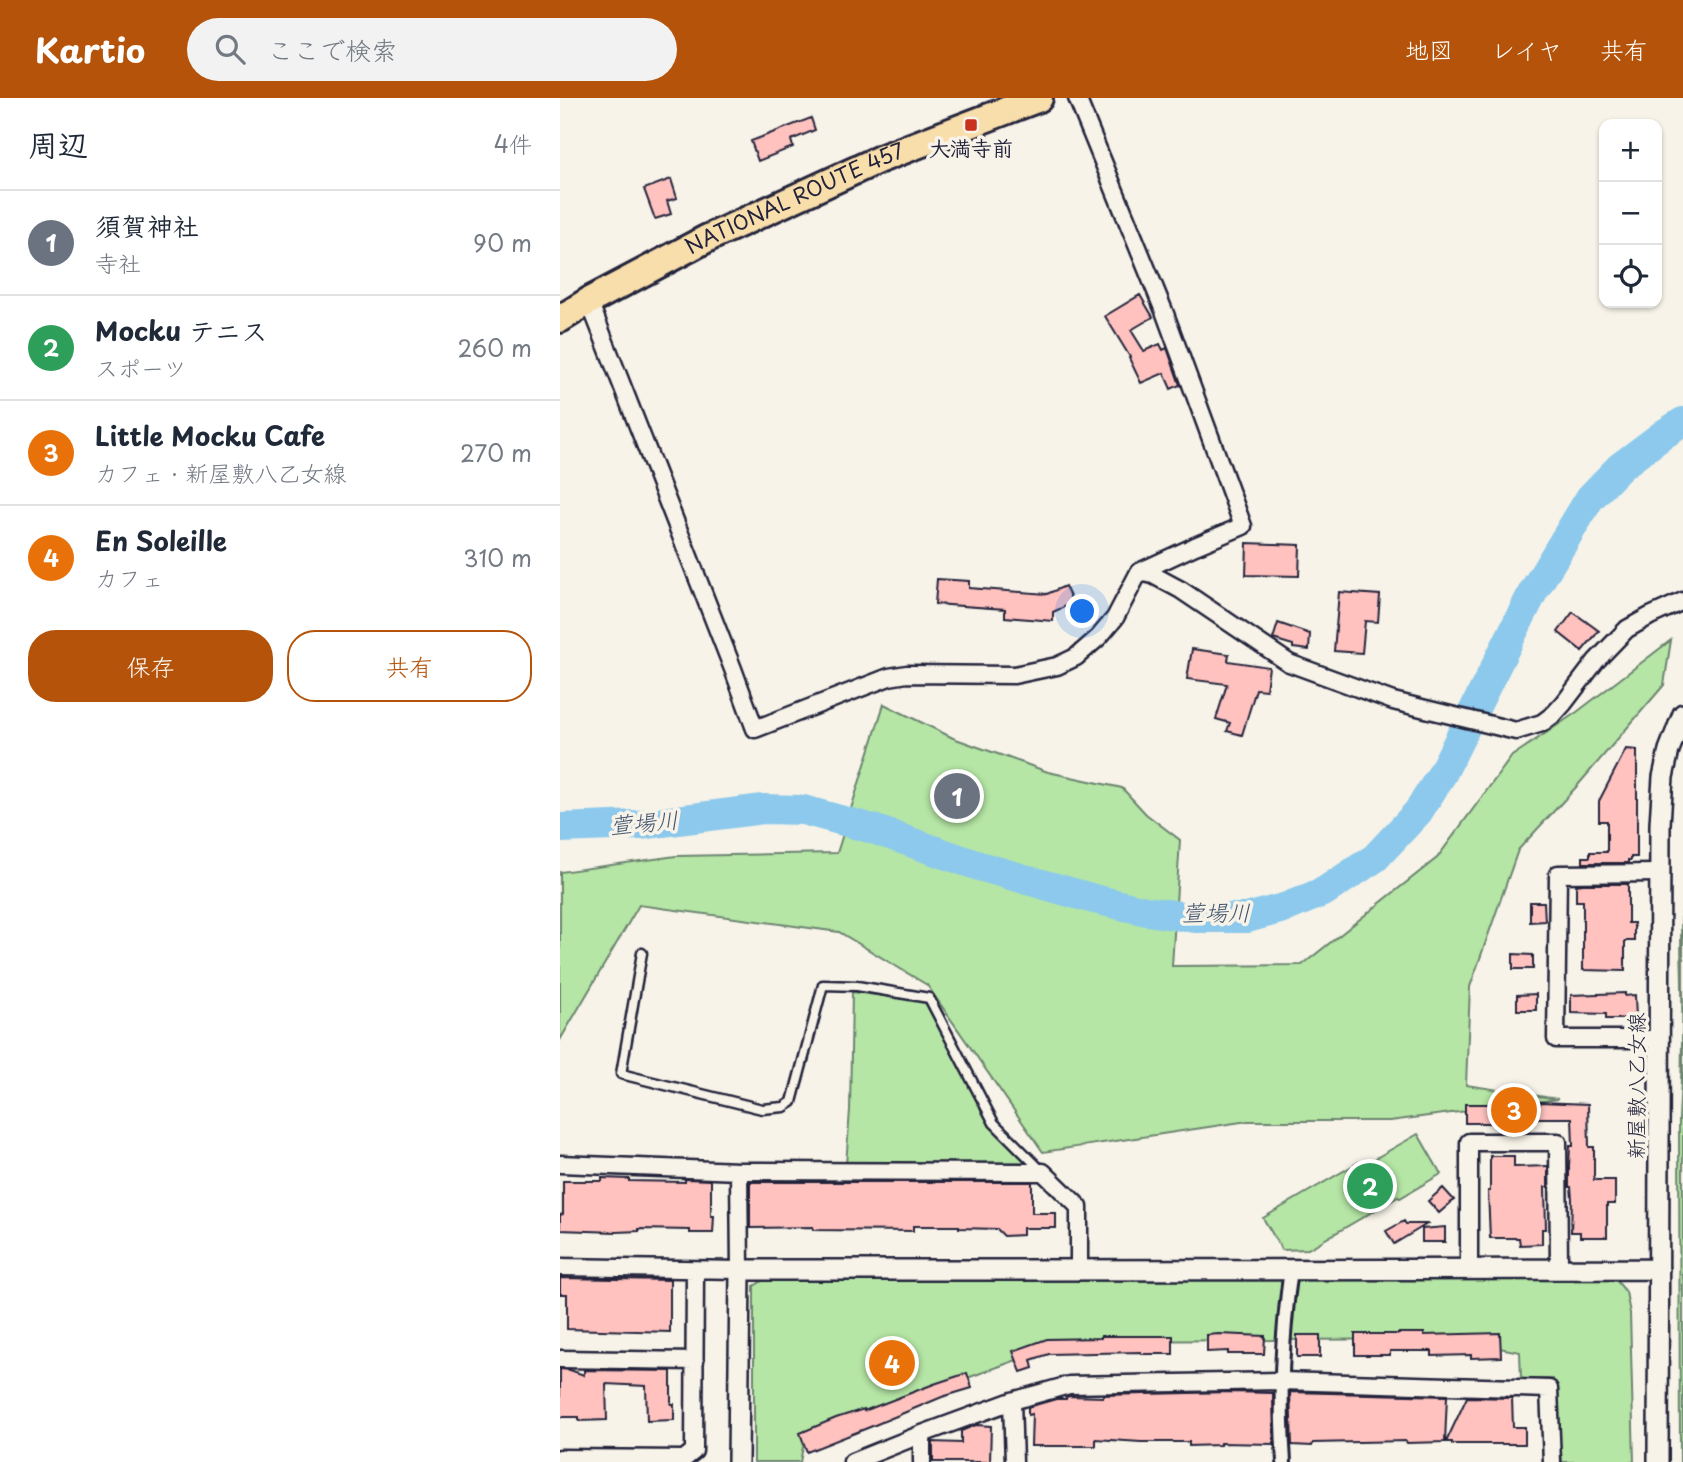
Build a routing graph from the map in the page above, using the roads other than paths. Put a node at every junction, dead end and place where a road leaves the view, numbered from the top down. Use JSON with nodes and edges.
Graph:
{"nodes":[{"id":1,"x":1039,"y":98,"type":"edge"},
{"id":2,"x":1077,"y":98,"type":"edge"},
{"id":3,"x":589,"y":301,"type":"junction"},
{"id":4,"x":560,"y":319,"type":"edge"},
{"id":5,"x":1139,"y":572,"type":"junction"},
{"id":6,"x":1683,"y":601,"type":"edge"},
{"id":7,"x":1683,"y":714,"type":"edge"},
{"id":8,"x":1660,"y":873,"type":"junction"},
{"id":9,"x":642,"y":953,"type":"dead end"},
{"id":10,"x":1660,"y":1039,"type":"junction"},
{"id":11,"x":560,"y":1164,"type":"edge"},
{"id":12,"x":739,"y":1171,"type":"junction"},
{"id":13,"x":1043,"y":1172,"type":"junction"},
{"id":14,"x":560,"y":1267,"type":"edge"},
{"id":15,"x":1559,"y":1268,"type":"junction"},
{"id":16,"x":1291,"y":1269,"type":"junction"},
{"id":17,"x":1469,"y":1269,"type":"junction"},
{"id":18,"x":1659,"y":1269,"type":"junction"},
{"id":19,"x":695,"y":1270,"type":"junction"},
{"id":20,"x":740,"y":1270,"type":"junction"},
{"id":21,"x":1079,"y":1271,"type":"junction"},
{"id":22,"x":560,"y":1359,"type":"edge"},
{"id":23,"x":695,"y":1361,"type":"junction"},
{"id":24,"x":1281,"y":1381,"type":"junction"},
{"id":25,"x":1012,"y":1401,"type":"junction"},
{"id":26,"x":922,"y":1434,"type":"junction"},
{"id":27,"x":560,"y":1458,"type":"edge"},
{"id":28,"x":738,"y":1462,"type":"edge"},
{"id":29,"x":852,"y":1462,"type":"edge"},
{"id":30,"x":922,"y":1462,"type":"edge"},
{"id":31,"x":1014,"y":1462,"type":"edge"},
{"id":32,"x":1284,"y":1462,"type":"edge"},
{"id":33,"x":1552,"y":1462,"type":"edge"},
{"id":34,"x":1658,"y":1462,"type":"edge"}],
"edges":[{"from":1,"to":3,"type":"highway","name":"NATIONAL ROUTE 457"},
{"from":2,"to":5,"type":"street"},
{"from":3,"to":4,"type":"highway","name":"NATIONAL ROUTE 457"},
{"from":3,"to":5,"type":"street"},
{"from":5,"to":6,"type":"street"},
{"from":7,"to":8,"type":"street","name":"新屋敷八乙女線"},
{"from":8,"to":10,"type":"street","name":"新屋敷八乙女線"},
{"from":8,"to":10,"type":"street"},
{"from":9,"to":13,"type":"lane"},
{"from":10,"to":18,"type":"street","name":"新屋敷八乙女線"},
{"from":11,"to":12,"type":"street"},
{"from":12,"to":13,"type":"street"},
{"from":12,"to":20,"type":"street"},
{"from":13,"to":21,"type":"street"},
{"from":14,"to":19,"type":"street"},
{"from":15,"to":17,"type":"street"},
{"from":15,"to":17,"type":"street"},
{"from":15,"to":18,"type":"street"},
{"from":16,"to":17,"type":"street"},
{"from":16,"to":21,"type":"street"},
{"from":16,"to":24,"type":"street"},
{"from":18,"to":34,"type":"street","name":"新屋敷八乙女線"},
{"from":19,"to":20,"type":"street"},
{"from":19,"to":23,"type":"street"},
{"from":20,"to":21,"type":"street"},
{"from":20,"to":28,"type":"street"},
{"from":22,"to":23,"type":"street"},
{"from":23,"to":27,"type":"street"},
{"from":24,"to":25,"type":"street"},
{"from":24,"to":32,"type":"street"},
{"from":24,"to":33,"type":"street"},
{"from":25,"to":26,"type":"street"},
{"from":25,"to":31,"type":"street"},
{"from":26,"to":29,"type":"street"},
{"from":26,"to":30,"type":"street"}]}
